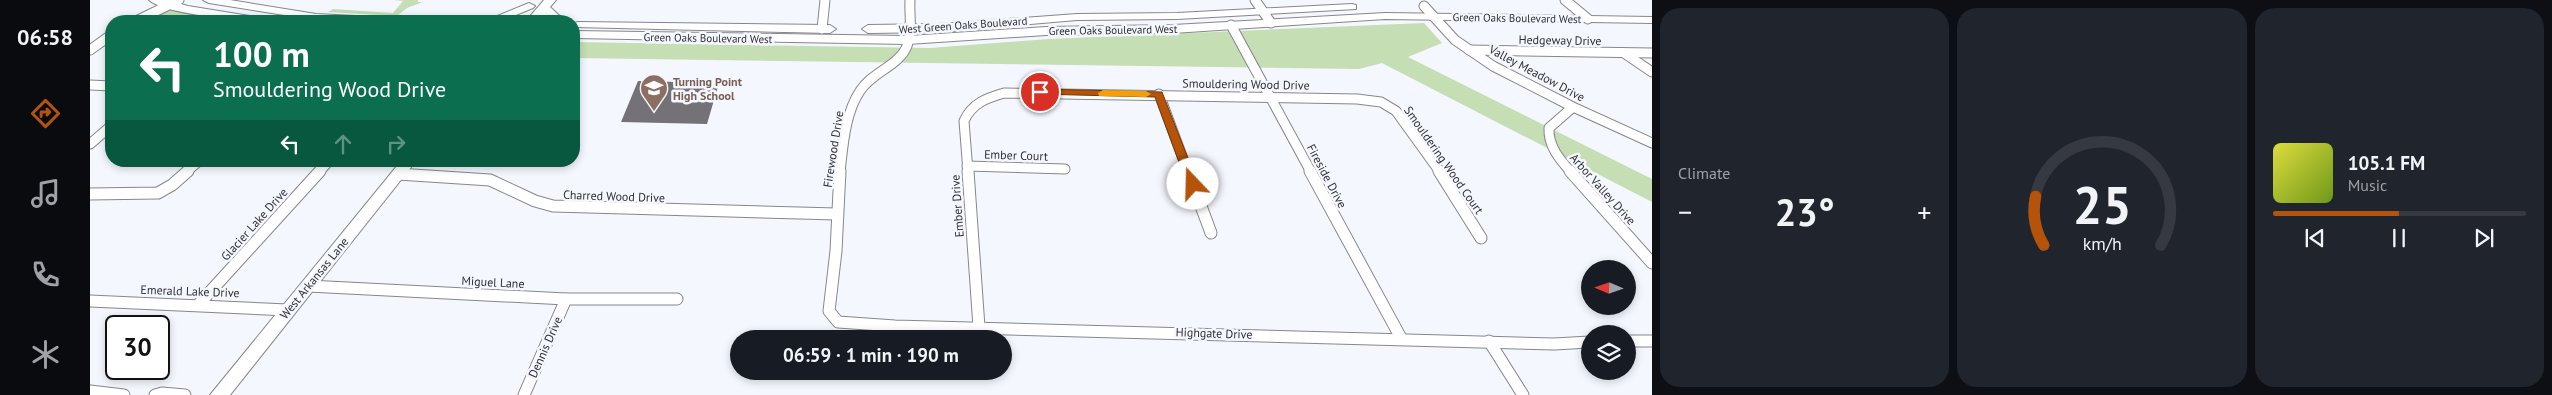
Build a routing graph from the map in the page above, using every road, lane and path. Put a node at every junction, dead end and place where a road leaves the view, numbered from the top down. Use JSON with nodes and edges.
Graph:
{"nodes":[{"id":1,"x":155,"y":0,"type":"edge"},
{"id":2,"x":209,"y":0,"type":"edge"},
{"id":3,"x":825,"y":0,"type":"edge"},
{"id":4,"x":910,"y":0,"type":"edge"},
{"id":5,"x":1256,"y":0,"type":"edge"},
{"id":6,"x":1565,"y":0,"type":"edge"},
{"id":7,"x":174,"y":2,"type":"edge"},
{"id":8,"x":532,"y":3,"type":"edge"},
{"id":9,"x":547,"y":3,"type":"edge"},
{"id":10,"x":1424,"y":6,"type":"junction"},
{"id":11,"x":1576,"y":9,"type":"junction"},
{"id":12,"x":1652,"y":10,"type":"edge"},
{"id":13,"x":1262,"y":12,"type":"junction"},
{"id":14,"x":148,"y":15,"type":"edge"},
{"id":15,"x":234,"y":15,"type":"edge"},
{"id":16,"x":291,"y":15,"type":"edge"},
{"id":17,"x":505,"y":15,"type":"edge"},
{"id":18,"x":521,"y":15,"type":"edge"},
{"id":19,"x":537,"y":15,"type":"edge"},
{"id":20,"x":550,"y":15,"type":"edge"},
{"id":21,"x":1432,"y":16,"type":"junction"},
{"id":22,"x":1588,"y":19,"type":"junction"},
{"id":23,"x":1652,"y":20,"type":"edge"},
{"id":24,"x":1271,"y":22,"type":"junction"},
{"id":25,"x":580,"y":25,"type":"edge"},
{"id":26,"x":1231,"y":25,"type":"junction"},
{"id":27,"x":822,"y":29,"type":"junction"},
{"id":28,"x":580,"y":35,"type":"edge"},
{"id":29,"x":908,"y":35,"type":"junction"},
{"id":30,"x":748,"y":39,"type":"junction"},
{"id":31,"x":105,"y":40,"type":"edge"},
{"id":32,"x":90,"y":50,"type":"edge"},
{"id":33,"x":1468,"y":50,"type":"junction"},
{"id":34,"x":1624,"y":53,"type":"junction"},
{"id":35,"x":1652,"y":53,"type":"edge"},
{"id":36,"x":1652,"y":72,"type":"edge"},
{"id":37,"x":90,"y":86,"type":"edge"},
{"id":38,"x":105,"y":86,"type":"edge"},
{"id":39,"x":1159,"y":94,"type":"junction"},
{"id":40,"x":990,"y":97,"type":"joint"},
{"id":41,"x":1270,"y":97,"type":"junction"},
{"id":42,"x":1381,"y":102,"type":"joint"},
{"id":43,"x":1573,"y":107,"type":"junction"},
{"id":44,"x":105,"y":131,"type":"edge"},
{"id":45,"x":1652,"y":143,"type":"edge"},
{"id":46,"x":90,"y":144,"type":"edge"},
{"id":47,"x":967,"y":166,"type":"junction"},
{"id":48,"x":192,"y":167,"type":"edge"},
{"id":49,"x":324,"y":167,"type":"edge"},
{"id":50,"x":404,"y":168,"type":"edge"},
{"id":51,"x":1065,"y":169,"type":"dead end"},
{"id":52,"x":90,"y":194,"type":"edge"},
{"id":53,"x":836,"y":214,"type":"junction"},
{"id":54,"x":1211,"y":233,"type":"dead end"},
{"id":55,"x":1481,"y":238,"type":"dead end"},
{"id":56,"x":1652,"y":263,"type":"edge"},
{"id":57,"x":308,"y":286,"type":"junction"},
{"id":58,"x":566,"y":299,"type":"junction"},
{"id":59,"x":90,"y":300,"type":"edge"},
{"id":60,"x":678,"y":300,"type":"dead end"},
{"id":61,"x":198,"y":305,"type":"junction"},
{"id":62,"x":288,"y":310,"type":"junction"},
{"id":63,"x":838,"y":322,"type":"joint"},
{"id":64,"x":980,"y":326,"type":"junction"},
{"id":65,"x":1401,"y":338,"type":"junction"},
{"id":66,"x":1636,"y":341,"type":"edge"},
{"id":67,"x":1652,"y":341,"type":"edge"},
{"id":68,"x":1489,"y":342,"type":"junction"},
{"id":69,"x":1581,"y":342,"type":"edge"},
{"id":70,"x":90,"y":390,"type":"edge"},
{"id":71,"x":124,"y":395,"type":"edge"},
{"id":72,"x":155,"y":395,"type":"edge"},
{"id":73,"x":185,"y":395,"type":"edge"},
{"id":74,"x":219,"y":395,"type":"edge"},
{"id":75,"x":524,"y":395,"type":"edge"},
{"id":76,"x":1524,"y":395,"type":"edge"}],
"edges":[{"from":1,"to":7,"type":"main road"},
{"from":2,"to":16,"type":"main road"},
{"from":3,"to":27,"type":"street"},
{"from":4,"to":29,"type":"street","name":"Firewood Drive"},
{"from":5,"to":13,"type":"street"},
{"from":6,"to":11,"type":"street"},
{"from":7,"to":14,"type":"street"},
{"from":7,"to":15,"type":"main road"},
{"from":8,"to":17,"type":"main road"},
{"from":8,"to":18,"type":"main road"},
{"from":9,"to":19,"type":"main road"},
{"from":9,"to":20,"type":"main road"},
{"from":10,"to":11,"type":"main road","name":"West Green Oaks Boulevard"},
{"from":10,"to":13,"type":"main road","name":"West Green Oaks Boulevard"},
{"from":10,"to":21,"type":"street","name":"Valley Meadow Drive"},
{"from":11,"to":12,"type":"main road","name":"West Green Oaks Boulevard"},
{"from":11,"to":22,"type":"street"},
{"from":13,"to":24,"type":"street"},
{"from":13,"to":29,"type":"main road","name":"West Green Oaks Boulevard"},
{"from":21,"to":22,"type":"main road","name":"Green Oaks Boulevard West"},
{"from":21,"to":24,"type":"main road","name":"Green Oaks Boulevard West"},
{"from":21,"to":33,"type":"street","name":"Valley Meadow Drive"},
{"from":22,"to":23,"type":"main road","name":"Green Oaks Boulevard West"},
{"from":24,"to":26,"type":"main road","name":"Green Oaks Boulevard West"},
{"from":25,"to":27,"type":"main road","name":"West Green Oaks Boulevard"},
{"from":26,"to":29,"type":"main road","name":"Green Oaks Boulevard West"},
{"from":26,"to":41,"type":"street","name":"Fireside Drive"},
{"from":27,"to":29,"type":"main road","name":"West Green Oaks Boulevard"},
{"from":27,"to":30,"type":"main road"},
{"from":28,"to":30,"type":"main road","name":"Green Oaks Boulevard West"},
{"from":29,"to":30,"type":"main road","name":"Green Oaks Boulevard West"},
{"from":29,"to":53,"type":"street","name":"Firewood Drive"},
{"from":31,"to":32,"type":"street"},
{"from":33,"to":34,"type":"street","name":"Hedgeway Drive"},
{"from":33,"to":43,"type":"street","name":"Valley Meadow Drive"},
{"from":34,"to":35,"type":"street","name":"Hedgeway Drive"},
{"from":34,"to":36,"type":"street"},
{"from":37,"to":38,"type":"street"},
{"from":39,"to":40,"type":"street","name":"Smouldering Wood Drive"},
{"from":39,"to":41,"type":"street","name":"Smouldering Wood Drive"},
{"from":39,"to":54,"type":"street"},
{"from":40,"to":47,"type":"street","name":"Ember Drive"},
{"from":41,"to":42,"type":"street","name":"Smouldering Wood Drive"},
{"from":41,"to":65,"type":"street","name":"Fireside Drive"},
{"from":42,"to":55,"type":"street","name":"Smouldering Wood Court"},
{"from":43,"to":45,"type":"street","name":"Valley Meadow Drive"},
{"from":43,"to":56,"type":"street","name":"Arbor Valley Drive"},
{"from":44,"to":46,"type":"street"},
{"from":47,"to":51,"type":"street","name":"Ember Court"},
{"from":47,"to":64,"type":"street","name":"Ember Drive"},
{"from":48,"to":52,"type":"street"},
{"from":49,"to":61,"type":"street","name":"Glacier Lake Drive"},
{"from":50,"to":53,"type":"street","name":"Charred Wood Drive"},
{"from":50,"to":57,"type":"main road","name":"West Arkansas Lane"},
{"from":53,"to":63,"type":"street","name":"Firewood Drive"},
{"from":57,"to":58,"type":"street","name":"Miguel Lane"},
{"from":57,"to":62,"type":"main road","name":"West Arkansas Lane"},
{"from":58,"to":60,"type":"street","name":"Miguel Lane"},
{"from":58,"to":75,"type":"street","name":"Dennis Drive"},
{"from":59,"to":61,"type":"street","name":"Emerald Lake Drive"},
{"from":61,"to":62,"type":"street","name":"Emerald Lake Drive"},
{"from":62,"to":74,"type":"main road","name":"West Arkansas Lane"},
{"from":63,"to":64,"type":"street","name":"Highgate Drive"},
{"from":64,"to":65,"type":"street","name":"Highgate Drive"},
{"from":65,"to":68,"type":"street","name":"Highgate Drive"},
{"from":66,"to":67,"type":"street"},
{"from":68,"to":69,"type":"street","name":"Highgate Drive"},
{"from":68,"to":76,"type":"street"},
{"from":70,"to":71,"type":"street"},
{"from":72,"to":73,"type":"street"}]}
